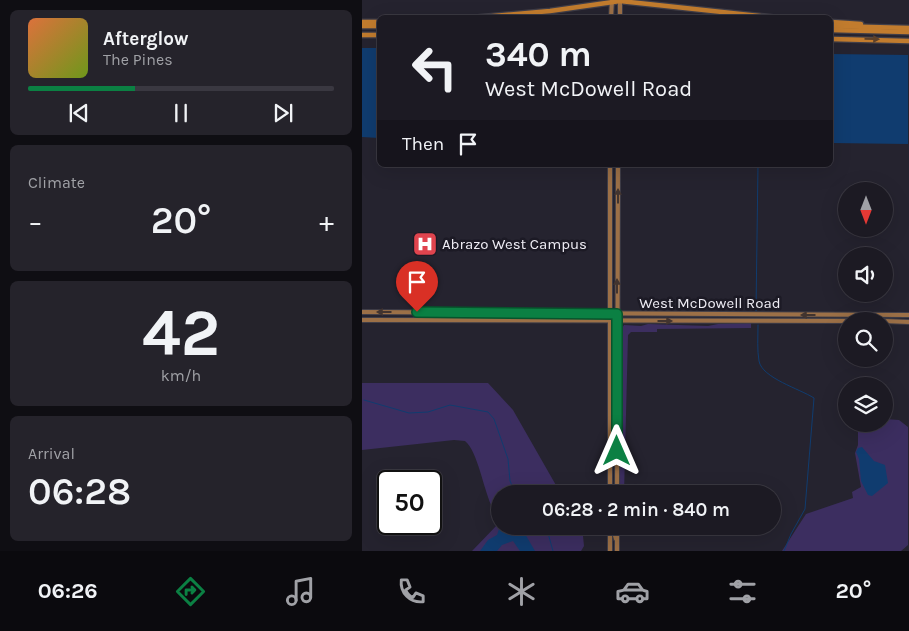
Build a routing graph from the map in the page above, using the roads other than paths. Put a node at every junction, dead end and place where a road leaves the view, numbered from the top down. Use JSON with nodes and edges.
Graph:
{"nodes":[{"id":1,"x":612,"y":0,"type":"edge"},
{"id":2,"x":620,"y":0,"type":"edge"},
{"id":3,"x":505,"y":15,"type":"edge"},
{"id":4,"x":612,"y":15,"type":"edge"},
{"id":5,"x":620,"y":15,"type":"edge"},
{"id":6,"x":748,"y":15,"type":"edge"},
{"id":7,"x":362,"y":22,"type":"edge"},
{"id":8,"x":377,"y":22,"type":"edge"},
{"id":9,"x":833,"y":24,"type":"edge"},
{"id":10,"x":362,"y":26,"type":"edge"},
{"id":11,"x":377,"y":26,"type":"edge"},
{"id":12,"x":908,"y":28,"type":"edge"},
{"id":13,"x":833,"y":30,"type":"edge"},
{"id":14,"x":908,"y":32,"type":"edge"},
{"id":15,"x":362,"y":35,"type":"edge"},
{"id":16,"x":377,"y":35,"type":"edge"},
{"id":17,"x":833,"y":39,"type":"edge"},
{"id":18,"x":908,"y":41,"type":"edge"},
{"id":19,"x":610,"y":167,"type":"edge"},
{"id":20,"x":618,"y":167,"type":"edge"},
{"id":21,"x":362,"y":312,"type":"edge"},
{"id":22,"x":522,"y":313,"type":"junction"},
{"id":23,"x":609,"y":314,"type":"junction"},
{"id":24,"x":617,"y":314,"type":"junction"},
{"id":25,"x":769,"y":315,"type":"junction"},
{"id":26,"x":827,"y":315,"type":"junction"},
{"id":27,"x":838,"y":315,"type":"edge"},
{"id":28,"x":893,"y":315,"type":"edge"},
{"id":29,"x":908,"y":316,"type":"edge"},
{"id":30,"x":362,"y":320,"type":"edge"},
{"id":31,"x":522,"y":321,"type":"junction"},
{"id":32,"x":769,"y":321,"type":"junction"},
{"id":33,"x":827,"y":321,"type":"junction"},
{"id":34,"x":838,"y":321,"type":"edge"},
{"id":35,"x":893,"y":321,"type":"edge"},
{"id":36,"x":609,"y":322,"type":"junction"},
{"id":37,"x":617,"y":322,"type":"junction"},
{"id":38,"x":908,"y":322,"type":"edge"},
{"id":39,"x":611,"y":451,"type":"junction"},
{"id":40,"x":617,"y":451,"type":"junction"},
{"id":41,"x":610,"y":485,"type":"edge"},
{"id":42,"x":617,"y":485,"type":"edge"},
{"id":43,"x":611,"y":535,"type":"edge"},
{"id":44,"x":615,"y":535,"type":"edge"},
{"id":45,"x":617,"y":535,"type":"edge"},
{"id":46,"x":617,"y":541,"type":"junction"},
{"id":47,"x":610,"y":551,"type":"edge"},
{"id":48,"x":617,"y":551,"type":"edge"}],
"edges":[{"from":1,"to":2,"type":"highway"},
{"from":1,"to":3,"type":"highway"},
{"from":1,"to":4,"type":"main road"},
{"from":2,"to":5,"type":"main road"},
{"from":2,"to":6,"type":"highway"},
{"from":7,"to":8,"type":"highway"},
{"from":9,"to":12,"type":"highway"},
{"from":10,"to":11,"type":"highway"},
{"from":13,"to":14,"type":"highway"},
{"from":15,"to":16,"type":"highway"},
{"from":17,"to":18,"type":"highway","one_way":true},
{"from":19,"to":23,"type":"main road"},
{"from":24,"to":20,"type":"main road","one_way":true},
{"from":22,"to":21,"type":"main road","name":"West McDowell Road","one_way":true},
{"from":22,"to":23,"type":"main road","name":"West McDowell Road"},
{"from":22,"to":31,"type":"main road"},
{"from":23,"to":24,"type":"main road","name":"West McDowell Road"},
{"from":23,"to":36,"type":"main road"},
{"from":24,"to":25,"type":"main road","name":"West McDowell Road"},
{"from":24,"to":37,"type":"main road"},
{"from":26,"to":25,"type":"main road","name":"West McDowell Road","one_way":true},
{"from":25,"to":32,"type":"main road"},
{"from":26,"to":27,"type":"main road","name":"West McDowell Road"},
{"from":26,"to":33,"type":"main road"},
{"from":28,"to":29,"type":"main road","name":"West McDowell Road"},
{"from":30,"to":31,"type":"main road","name":"West McDowell Road"},
{"from":31,"to":36,"type":"main road","name":"West McDowell Road"},
{"from":32,"to":33,"type":"main road","name":"West McDowell Road"},
{"from":37,"to":32,"type":"main road","name":"West McDowell Road","one_way":true},
{"from":33,"to":34,"type":"main road","name":"West McDowell Road"},
{"from":35,"to":38,"type":"main road"},
{"from":36,"to":37,"type":"main road","name":"West McDowell Road"},
{"from":36,"to":39,"type":"main road"},
{"from":37,"to":40,"type":"main road"},
{"from":39,"to":40,"type":"main road"},
{"from":39,"to":41,"type":"main road"},
{"from":40,"to":42,"type":"main road"},
{"from":43,"to":47,"type":"main road"},
{"from":44,"to":46,"type":"main road"},
{"from":45,"to":46,"type":"main road"},
{"from":46,"to":48,"type":"main road"}]}
